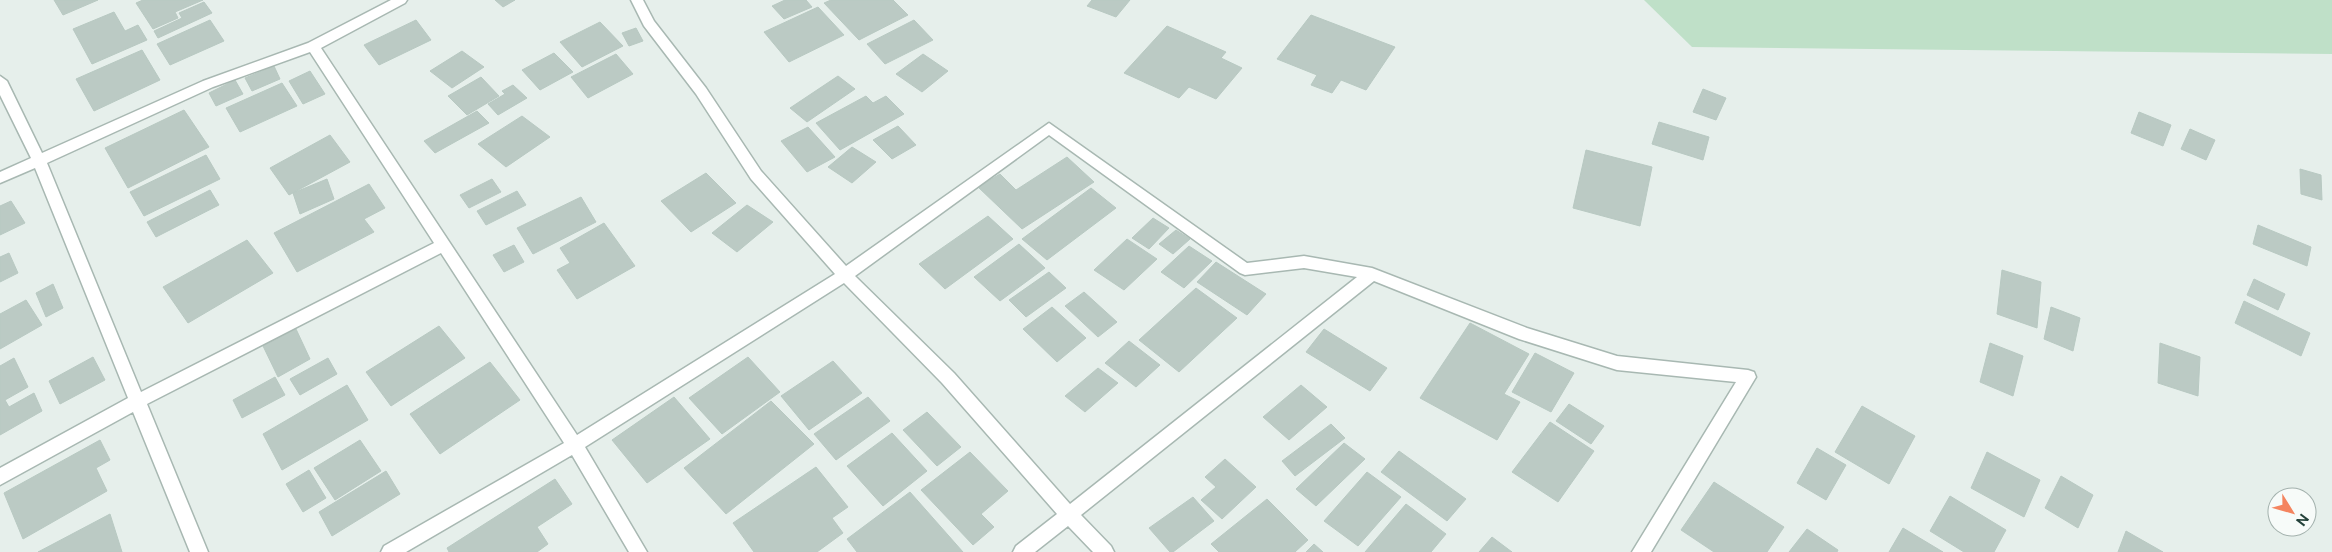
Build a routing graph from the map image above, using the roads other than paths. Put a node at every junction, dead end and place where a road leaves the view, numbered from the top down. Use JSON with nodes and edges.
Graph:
{"nodes":[{"id":1,"x":401,"y":0,"type":"edge"},
{"id":2,"x":637,"y":0,"type":"edge"},
{"id":3,"x":313,"y":46,"type":"junction"},
{"id":4,"x":0,"y":81,"type":"edge"},
{"id":5,"x":38,"y":159,"type":"junction"},
{"id":6,"x":0,"y":178,"type":"edge"},
{"id":7,"x":444,"y":245,"type":"junction"},
{"id":8,"x":1372,"y":274,"type":"junction"},
{"id":9,"x":845,"y":275,"type":"junction"},
{"id":10,"x":136,"y":402,"type":"junction"},
{"id":11,"x":575,"y":444,"type":"junction"},
{"id":12,"x":0,"y":477,"type":"edge"},
{"id":13,"x":1069,"y":515,"type":"junction"},
{"id":14,"x":199,"y":552,"type":"edge"},
{"id":15,"x":390,"y":552,"type":"edge"},
{"id":16,"x":638,"y":552,"type":"edge"},
{"id":17,"x":1022,"y":552,"type":"edge"},
{"id":18,"x":1105,"y":552,"type":"edge"},
{"id":19,"x":1641,"y":552,"type":"edge"}],
"edges":[{"from":1,"to":3,"type":"street"},
{"from":2,"to":9,"type":"street"},
{"from":3,"to":5,"type":"street"},
{"from":3,"to":7,"type":"street"},
{"from":4,"to":5,"type":"street"},
{"from":5,"to":6,"type":"street"},
{"from":5,"to":10,"type":"street"},
{"from":7,"to":10,"type":"street"},
{"from":7,"to":11,"type":"street"},
{"from":8,"to":9,"type":"street"},
{"from":8,"to":13,"type":"street"},
{"from":8,"to":19,"type":"street"},
{"from":9,"to":11,"type":"street"},
{"from":9,"to":13,"type":"street"},
{"from":10,"to":12,"type":"street"},
{"from":10,"to":14,"type":"street"},
{"from":11,"to":15,"type":"street"},
{"from":11,"to":16,"type":"street"},
{"from":13,"to":17,"type":"street"},
{"from":13,"to":18,"type":"street"}]}
